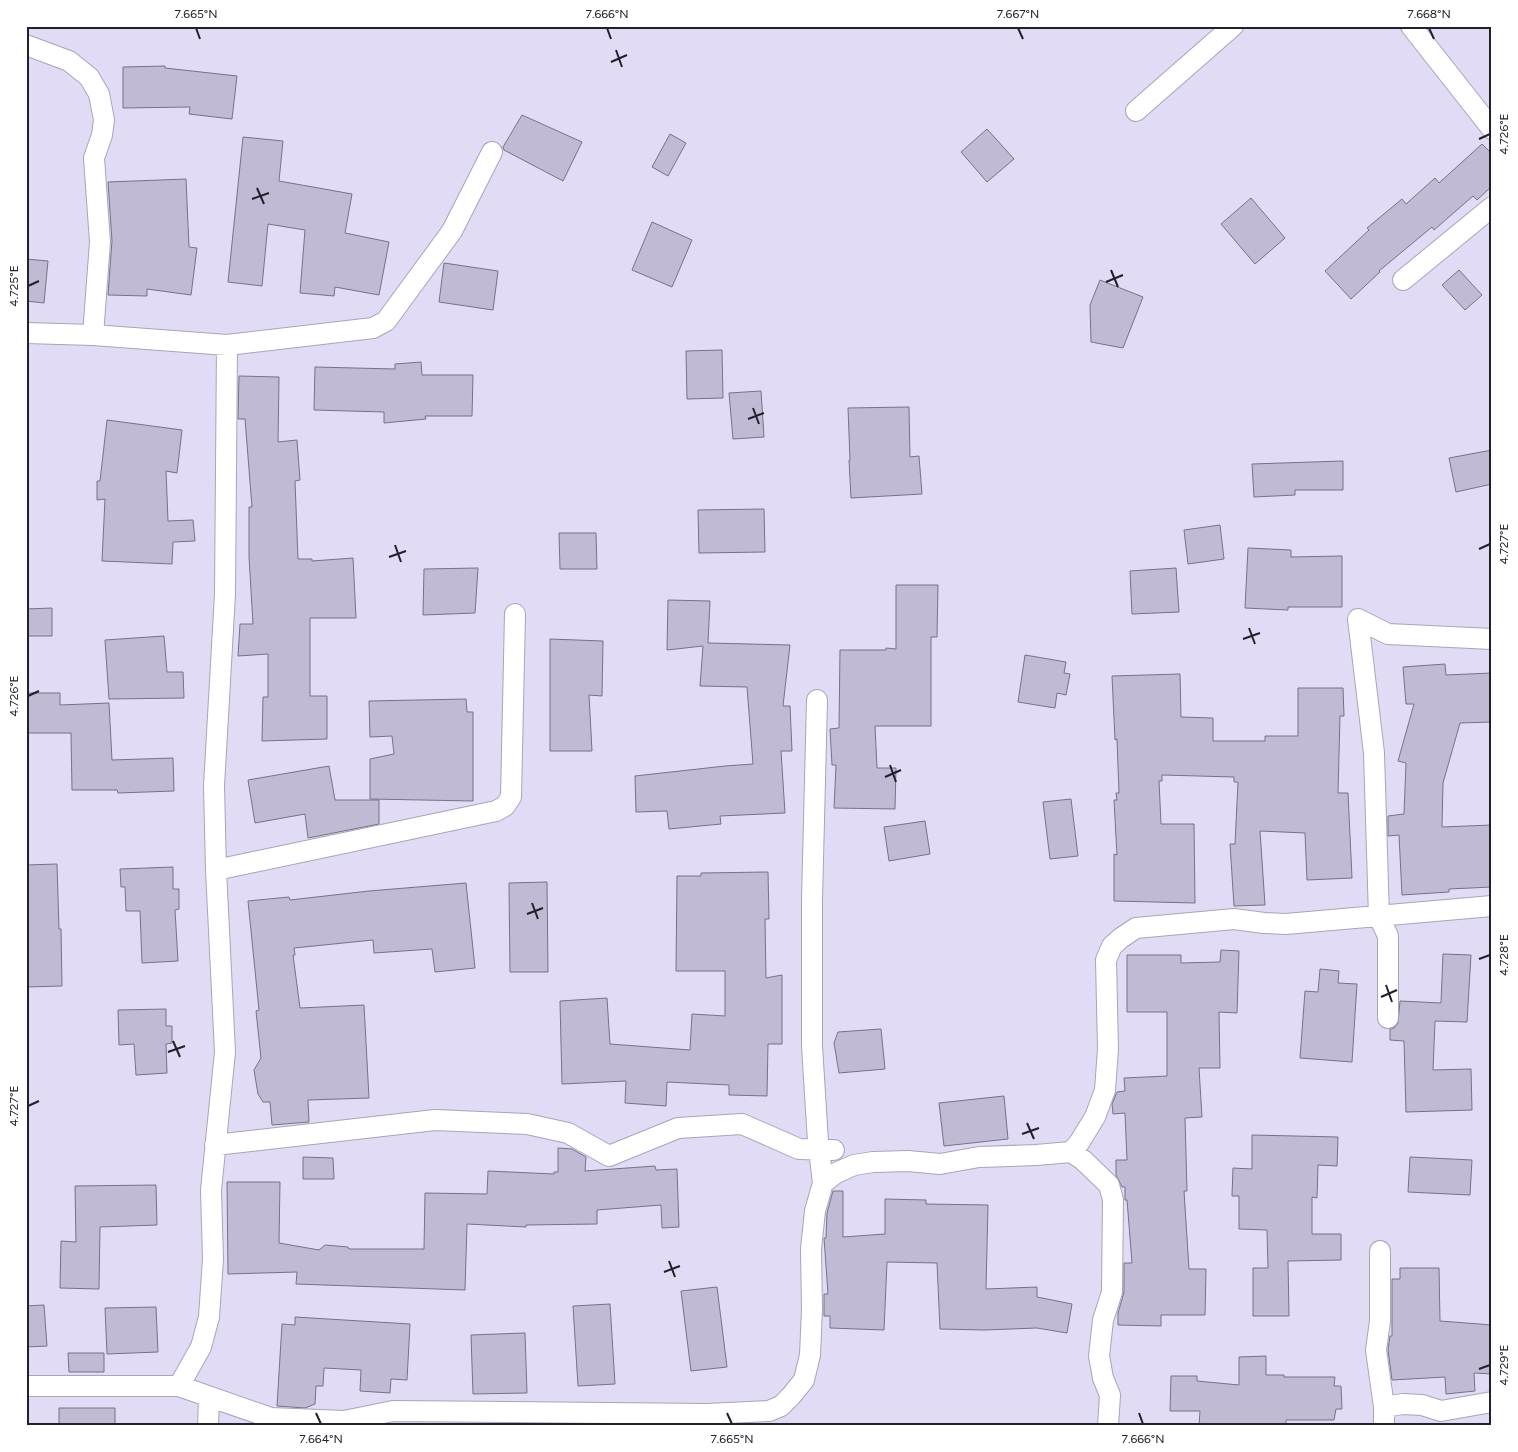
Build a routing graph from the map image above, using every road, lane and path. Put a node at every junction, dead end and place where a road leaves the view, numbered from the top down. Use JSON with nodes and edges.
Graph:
{"nodes":[{"id":1,"x":1233,"y":26,"type":"edge"},
{"id":2,"x":1411,"y":26,"type":"edge"},
{"id":3,"x":26,"y":45,"type":"edge"},
{"id":4,"x":1136,"y":111,"type":"dead end"},
{"id":5,"x":1492,"y":129,"type":"edge"},
{"id":6,"x":492,"y":152,"type":"dead end"},
{"id":7,"x":1492,"y":207,"type":"edge"},
{"id":8,"x":1403,"y":280,"type":"dead end"},
{"id":9,"x":26,"y":334,"type":"edge"},
{"id":10,"x":93,"y":335,"type":"junction"},
{"id":11,"x":227,"y":345,"type":"junction"},
{"id":12,"x":515,"y":614,"type":"dead end"},
{"id":13,"x":1492,"y":639,"type":"edge"},
{"id":14,"x":817,"y":700,"type":"dead end"},
{"id":15,"x":216,"y":870,"type":"junction"},
{"id":16,"x":1492,"y":906,"type":"edge"},
{"id":17,"x":1379,"y":916,"type":"junction"},
{"id":18,"x":1388,"y":1018,"type":"dead end"},
{"id":19,"x":215,"y":1145,"type":"junction"},
{"id":20,"x":834,"y":1150,"type":"dead end"},
{"id":21,"x":1071,"y":1152,"type":"junction"},
{"id":22,"x":823,"y":1183,"type":"junction"},
{"id":23,"x":1380,"y":1251,"type":"dead end"},
{"id":24,"x":26,"y":1386,"type":"edge"},
{"id":25,"x":180,"y":1386,"type":"junction"},
{"id":26,"x":209,"y":1398,"type":"junction"},
{"id":27,"x":1492,"y":1402,"type":"edge"},
{"id":28,"x":1384,"y":1416,"type":"edge"},
{"id":29,"x":208,"y":1426,"type":"edge"},
{"id":30,"x":1108,"y":1426,"type":"edge"}],
"edges":[{"from":1,"to":4,"type":"street"},
{"from":2,"to":5,"type":"street"},
{"from":3,"to":10,"type":"street"},
{"from":6,"to":11,"type":"street"},
{"from":7,"to":8,"type":"street"},
{"from":9,"to":10,"type":"street"},
{"from":10,"to":11,"type":"street"},
{"from":11,"to":15,"type":"street"},
{"from":12,"to":15,"type":"street"},
{"from":13,"to":17,"type":"street"},
{"from":14,"to":22,"type":"street"},
{"from":15,"to":19,"type":"street"},
{"from":16,"to":17,"type":"street"},
{"from":17,"to":18,"type":"street"},
{"from":17,"to":21,"type":"street"},
{"from":19,"to":20,"type":"street"},
{"from":19,"to":25,"type":"street"},
{"from":21,"to":22,"type":"street"},
{"from":21,"to":30,"type":"street"},
{"from":22,"to":26,"type":"street"},
{"from":23,"to":28,"type":"street"},
{"from":24,"to":25,"type":"street"},
{"from":25,"to":26,"type":"street"},
{"from":26,"to":29,"type":"street"},
{"from":27,"to":28,"type":"street"}]}
